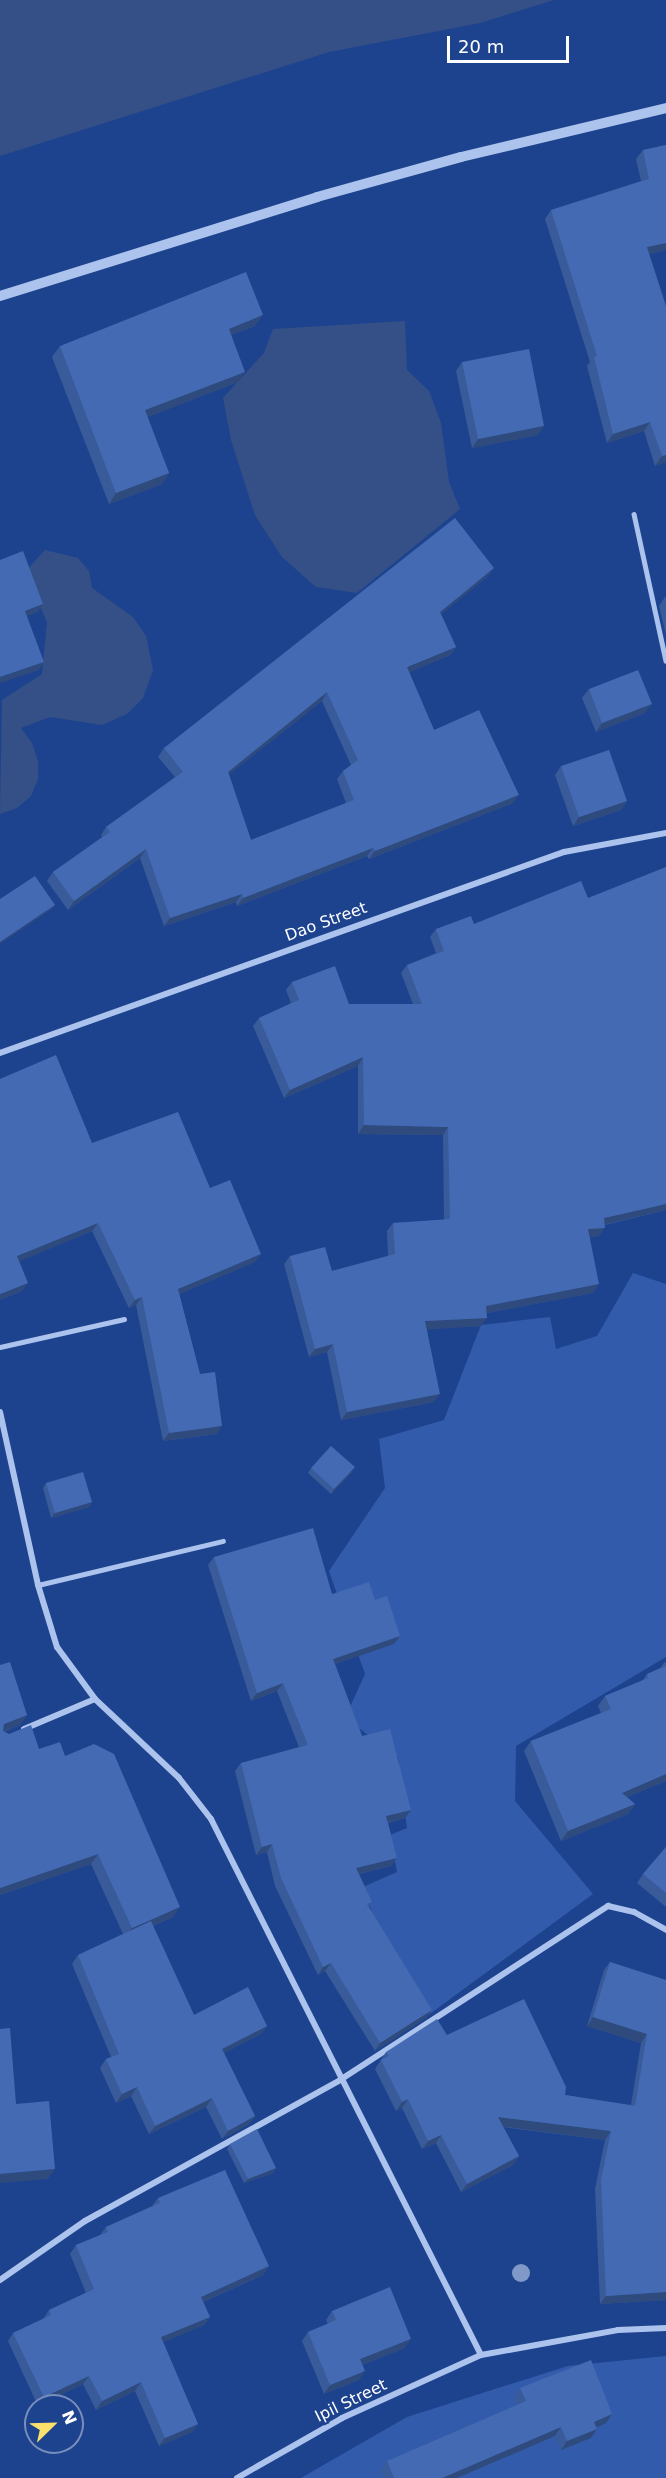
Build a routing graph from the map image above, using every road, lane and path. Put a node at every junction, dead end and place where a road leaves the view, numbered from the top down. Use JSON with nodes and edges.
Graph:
{"nodes":[{"id":1,"x":666,"y":108,"type":"edge"},
{"id":2,"x":0,"y":296,"type":"edge"},
{"id":3,"x":634,"y":514,"type":"dead end"},
{"id":4,"x":666,"y":661,"type":"edge"},
{"id":5,"x":666,"y":833,"type":"edge"},
{"id":6,"x":0,"y":1053,"type":"edge"},
{"id":7,"x":124,"y":1319,"type":"dead end"},
{"id":8,"x":0,"y":1347,"type":"edge"},
{"id":9,"x":0,"y":1412,"type":"edge"},
{"id":10,"x":223,"y":1541,"type":"dead end"},
{"id":11,"x":38,"y":1585,"type":"junction"},
{"id":12,"x":95,"y":1699,"type":"junction"},
{"id":13,"x":11,"y":1734,"type":"edge"},
{"id":14,"x":666,"y":1930,"type":"edge"},
{"id":15,"x":340,"y":2080,"type":"junction"},
{"id":16,"x":0,"y":2280,"type":"edge"},
{"id":17,"x":666,"y":2328,"type":"edge"},
{"id":18,"x":481,"y":2355,"type":"junction"},
{"id":19,"x":237,"y":2478,"type":"edge"}],
"edges":[{"from":1,"to":2,"type":"street"},
{"from":3,"to":4,"type":"lane"},
{"from":5,"to":6,"type":"street","name":"Dao Street"},
{"from":7,"to":8,"type":"lane"},
{"from":9,"to":11,"type":"street"},
{"from":10,"to":11,"type":"lane"},
{"from":11,"to":12,"type":"street"},
{"from":12,"to":13,"type":"street"},
{"from":12,"to":15,"type":"street"},
{"from":14,"to":15,"type":"street"},
{"from":15,"to":16,"type":"street"},
{"from":15,"to":18,"type":"street"},
{"from":17,"to":18,"type":"street","name":"Ipil Street"},
{"from":18,"to":19,"type":"street","name":"Ipil Street"}]}
